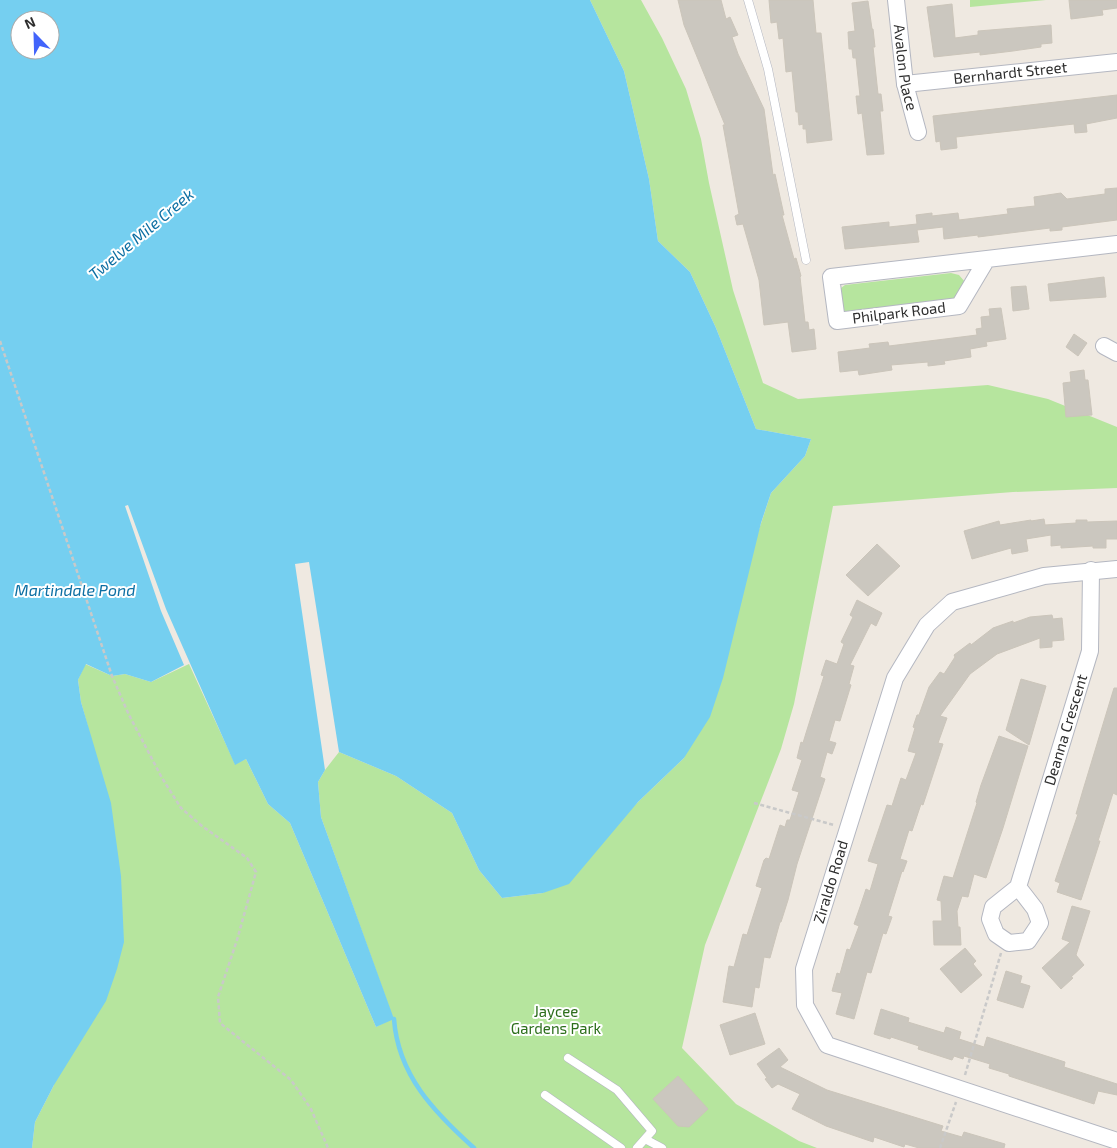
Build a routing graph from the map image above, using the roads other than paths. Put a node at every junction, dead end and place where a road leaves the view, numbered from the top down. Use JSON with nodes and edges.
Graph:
{"nodes":[{"id":1,"x":748,"y":0,"type":"edge"},
{"id":2,"x":896,"y":0,"type":"edge"},
{"id":3,"x":1117,"y":62,"type":"edge"},
{"id":4,"x":905,"y":84,"type":"junction"},
{"id":5,"x":918,"y":132,"type":"dead end"},
{"id":6,"x":1117,"y":244,"type":"edge"},
{"id":7,"x":987,"y":259,"type":"junction"},
{"id":8,"x":806,"y":260,"type":"dead end"},
{"id":9,"x":1117,"y":569,"type":"edge"},
{"id":10,"x":1091,"y":570,"type":"junction"},
{"id":11,"x":1018,"y":887,"type":"junction"},
{"id":12,"x":568,"y":1058,"type":"dead end"},
{"id":13,"x":545,"y":1095,"type":"dead end"},
{"id":14,"x":645,"y":1139,"type":"junction"},
{"id":15,"x":1117,"y":1141,"type":"edge"},
{"id":16,"x":621,"y":1148,"type":"edge"},
{"id":17,"x":637,"y":1148,"type":"edge"},
{"id":18,"x":662,"y":1148,"type":"edge"}],
"edges":[{"from":1,"to":8,"type":"lane"},
{"from":2,"to":4,"type":"street","name":"Avalon Place"},
{"from":3,"to":4,"type":"street","name":"Bernhardt Street"},
{"from":4,"to":5,"type":"street","name":"Avalon Place"},
{"from":6,"to":7,"type":"street","name":"Philpark Road"},
{"from":7,"to":7,"type":"street","name":"Philpark Road"},
{"from":9,"to":10,"type":"street","name":"Ziraldo Road"},
{"from":10,"to":11,"type":"street","name":"Deanna Crescent"},
{"from":10,"to":15,"type":"street","name":"Ziraldo Road"},
{"from":11,"to":11,"type":"street"},
{"from":12,"to":14,"type":"lane"},
{"from":13,"to":16,"type":"lane"},
{"from":14,"to":17,"type":"lane"},
{"from":14,"to":18,"type":"lane"}]}
